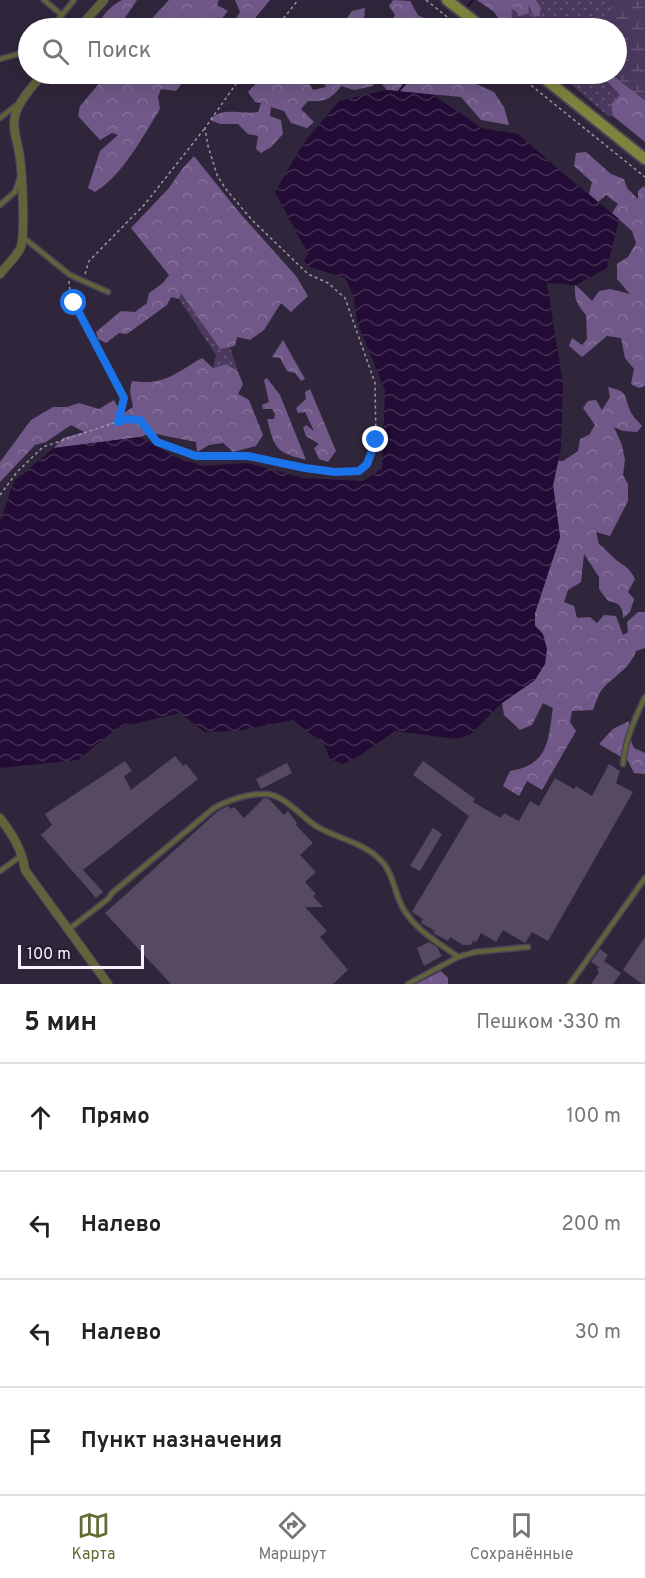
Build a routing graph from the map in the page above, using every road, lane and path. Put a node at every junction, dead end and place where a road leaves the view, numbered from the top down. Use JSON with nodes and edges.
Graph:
{"nodes":[{"id":1,"x":44,"y":0,"type":"edge"},
{"id":2,"x":74,"y":0,"type":"edge"},
{"id":3,"x":104,"y":0,"type":"edge"},
{"id":4,"x":298,"y":0,"type":"edge"},
{"id":5,"x":426,"y":0,"type":"edge"},
{"id":6,"x":447,"y":0,"type":"edge"},
{"id":7,"x":62,"y":15,"type":"junction"},
{"id":8,"x":59,"y":18,"type":"edge"},
{"id":9,"x":88,"y":18,"type":"edge"},
{"id":10,"x":284,"y":18,"type":"edge"},
{"id":11,"x":448,"y":18,"type":"edge"},
{"id":12,"x":470,"y":18,"type":"edge"},
{"id":13,"x":18,"y":54,"type":"edge"},
{"id":14,"x":0,"y":59,"type":"edge"},
{"id":15,"x":35,"y":84,"type":"edge"},
{"id":16,"x":236,"y":84,"type":"edge"},
{"id":17,"x":529,"y":84,"type":"edge"},
{"id":18,"x":551,"y":84,"type":"edge"},
{"id":19,"x":20,"y":102,"type":"junction"},
{"id":20,"x":0,"y":118,"type":"edge"},
{"id":21,"x":205,"y":128,"type":"junction"},
{"id":22,"x":645,"y":159,"type":"edge"},
{"id":23,"x":22,"y":171,"type":"junction"},
{"id":24,"x":645,"y":177,"type":"edge"},
{"id":25,"x":0,"y":205,"type":"edge"},
{"id":26,"x":23,"y":238,"type":"junction"},
{"id":27,"x":0,"y":274,"type":"edge"},
{"id":28,"x":70,"y":275,"type":"junction"},
{"id":29,"x":83,"y":281,"type":"junction"},
{"id":30,"x":108,"y":292,"type":"dead end"},
{"id":31,"x":118,"y":422,"type":"junction"},
{"id":32,"x":0,"y":495,"type":"edge"},
{"id":33,"x":645,"y":697,"type":"edge"},
{"id":34,"x":623,"y":764,"type":"dead end"},
{"id":35,"x":0,"y":818,"type":"edge"},
{"id":36,"x":23,"y":855,"type":"junction"},
{"id":37,"x":0,"y":871,"type":"edge"},
{"id":38,"x":645,"y":878,"type":"edge"},
{"id":39,"x":68,"y":930,"type":"junction"},
{"id":40,"x":528,"y":947,"type":"dead end"},
{"id":41,"x":458,"y":957,"type":"junction"},
{"id":42,"x":108,"y":984,"type":"edge"},
{"id":43,"x":408,"y":984,"type":"edge"},
{"id":44,"x":570,"y":984,"type":"edge"}],
"edges":[{"from":1,"to":7,"type":"lane"},
{"from":2,"to":7,"type":"lane"},
{"from":3,"to":9,"type":"street"},
{"from":4,"to":10,"type":"path"},
{"from":5,"to":11,"type":"path"},
{"from":6,"to":12,"type":"street"},
{"from":7,"to":8,"type":"lane"},
{"from":13,"to":14,"type":"lane"},
{"from":15,"to":19,"type":"street"},
{"from":16,"to":21,"type":"path"},
{"from":17,"to":24,"type":"path"},
{"from":18,"to":22,"type":"street"},
{"from":19,"to":20,"type":"lane"},
{"from":19,"to":23,"type":"street"},
{"from":21,"to":29,"type":"path"},
{"from":21,"to":31,"type":"path"},
{"from":23,"to":25,"type":"lane"},
{"from":23,"to":26,"type":"street"},
{"from":26,"to":27,"type":"street"},
{"from":26,"to":28,"type":"lane"},
{"from":28,"to":29,"type":"lane"},
{"from":28,"to":31,"type":"path"},
{"from":29,"to":30,"type":"lane"},
{"from":31,"to":32,"type":"path"},
{"from":33,"to":34,"type":"lane"},
{"from":35,"to":36,"type":"street"},
{"from":36,"to":37,"type":"lane"},
{"from":36,"to":39,"type":"street"},
{"from":38,"to":44,"type":"lane"},
{"from":39,"to":41,"type":"lane"},
{"from":39,"to":42,"type":"street"},
{"from":40,"to":41,"type":"lane"},
{"from":41,"to":43,"type":"lane"}]}
